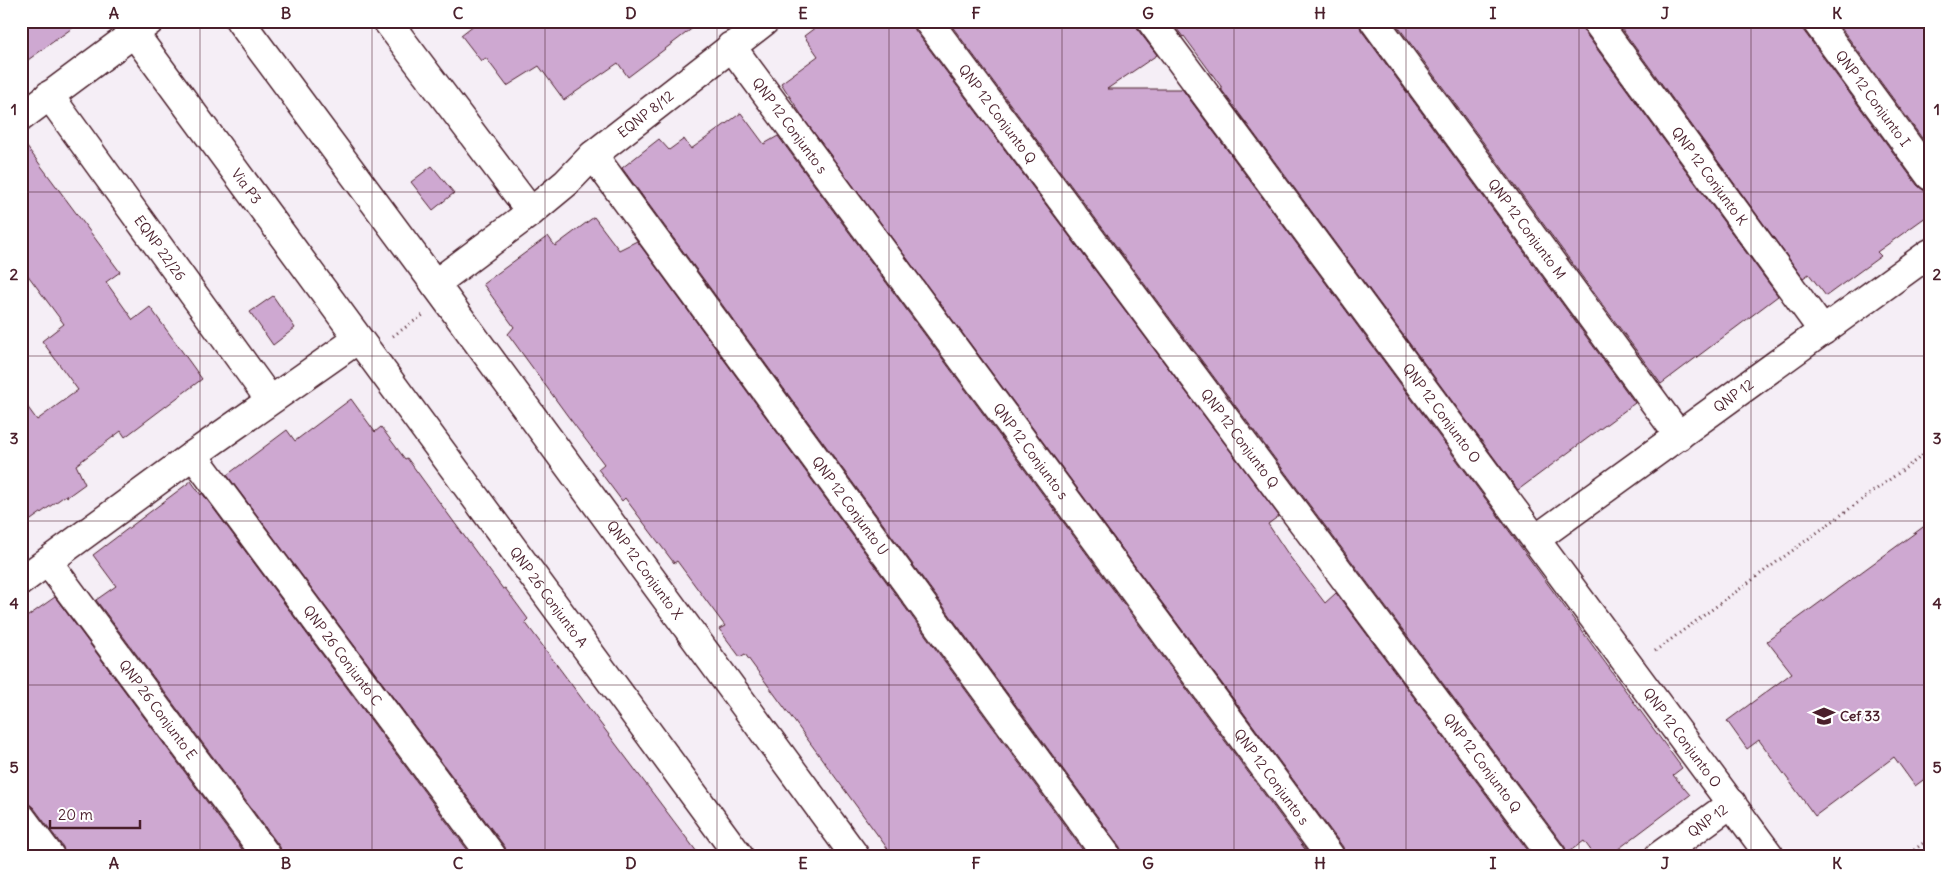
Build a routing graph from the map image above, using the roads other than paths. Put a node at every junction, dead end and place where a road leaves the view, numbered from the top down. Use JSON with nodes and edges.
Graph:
{"nodes":[{"id":1,"x":240,"y":21,"type":"edge"},
{"id":2,"x":386,"y":21,"type":"edge"},
{"id":3,"x":765,"y":21,"type":"edge"},
{"id":4,"x":928,"y":21,"type":"edge"},
{"id":5,"x":1151,"y":21,"type":"edge"},
{"id":6,"x":1374,"y":21,"type":"edge"},
{"id":7,"x":1596,"y":21,"type":"edge"},
{"id":8,"x":1816,"y":21,"type":"edge"},
{"id":9,"x":136,"y":25,"type":"edge"},
{"id":10,"x":731,"y":46,"type":"junction"},
{"id":11,"x":49,"y":95,"type":"junction"},
{"id":12,"x":21,"y":117,"type":"edge"},
{"id":13,"x":593,"y":155,"type":"junction"},
{"id":14,"x":1930,"y":176,"type":"edge"},
{"id":15,"x":531,"y":212,"type":"junction"},
{"id":16,"x":1930,"y":253,"type":"edge"},
{"id":17,"x":441,"y":292,"type":"junction"},
{"id":18,"x":1823,"y":331,"type":"junction"},
{"id":19,"x":363,"y":346,"type":"junction"},
{"id":20,"x":270,"y":400,"type":"junction"},
{"id":21,"x":1679,"y":436,"type":"junction"},
{"id":22,"x":193,"y":455,"type":"junction"},
{"id":23,"x":1536,"y":539,"type":"junction"},
{"id":24,"x":48,"y":562,"type":"junction"},
{"id":25,"x":21,"y":582,"type":"edge"},
{"id":26,"x":1732,"y":804,"type":"junction"},
{"id":27,"x":21,"y":818,"type":"edge"},
{"id":28,"x":830,"y":822,"type":"junction"},
{"id":29,"x":50,"y":856,"type":"edge"},
{"id":30,"x":266,"y":856,"type":"edge"},
{"id":31,"x":492,"y":856,"type":"edge"},
{"id":32,"x":739,"y":856,"type":"edge"},
{"id":33,"x":829,"y":856,"type":"edge"},
{"id":34,"x":854,"y":856,"type":"edge"},
{"id":35,"x":1107,"y":856,"type":"edge"},
{"id":36,"x":1330,"y":856,"type":"edge"},
{"id":37,"x":1552,"y":856,"type":"edge"},
{"id":38,"x":1659,"y":856,"type":"edge"},
{"id":39,"x":1770,"y":856,"type":"edge"}],
"edges":[{"from":1,"to":17,"type":"street"},
{"from":2,"to":15,"type":"street"},
{"from":3,"to":10,"type":"street","name":"EQNP 8/12"},
{"from":4,"to":37,"type":"street","name":"QNP 12 Conjunto Q"},
{"from":5,"to":23,"type":"street","name":"QNP 12 Conjunto O"},
{"from":6,"to":21,"type":"street","name":"QNP 12 Conjunto M"},
{"from":7,"to":18,"type":"street","name":"QNP 12 Conjunto K"},
{"from":8,"to":14,"type":"street","name":"QNP 12 Conjunto I"},
{"from":9,"to":11,"type":"street"},
{"from":9,"to":19,"type":"street","name":"Via P3"},
{"from":10,"to":13,"type":"street","name":"EQNP 8/12"},
{"from":10,"to":36,"type":"street","name":"QNP 12 Conjunto s"},
{"from":11,"to":12,"type":"street"},
{"from":11,"to":20,"type":"street","name":"EQNP 22/26"},
{"from":13,"to":15,"type":"street","name":"EQNP 8/12"},
{"from":13,"to":35,"type":"street","name":"QNP 12 Conjunto U"},
{"from":15,"to":17,"type":"street","name":"EQNP 8/12"},
{"from":16,"to":18,"type":"street","name":"QNP 12"},
{"from":17,"to":28,"type":"street","name":"QNP 12 Conjunto X"},
{"from":18,"to":21,"type":"street","name":"QNP 12"},
{"from":19,"to":20,"type":"street"},
{"from":19,"to":32,"type":"street","name":"QNP 26 Conjunto A"},
{"from":20,"to":22,"type":"street"},
{"from":21,"to":23,"type":"street","name":"QNP 12"},
{"from":22,"to":24,"type":"street"},
{"from":22,"to":31,"type":"street","name":"QNP 26 Conjunto C"},
{"from":23,"to":26,"type":"street","name":"QNP 12 Conjunto O"},
{"from":24,"to":25,"type":"street"},
{"from":24,"to":30,"type":"street","name":"QNP 26 Conjunto E"},
{"from":26,"to":38,"type":"street","name":"QNP 12"},
{"from":26,"to":39,"type":"street","name":"QNP 12 Conjunto O"},
{"from":27,"to":29,"type":"street"},
{"from":28,"to":33,"type":"street"},
{"from":28,"to":34,"type":"street","name":"QNP 12 Conjunto X"}]}
